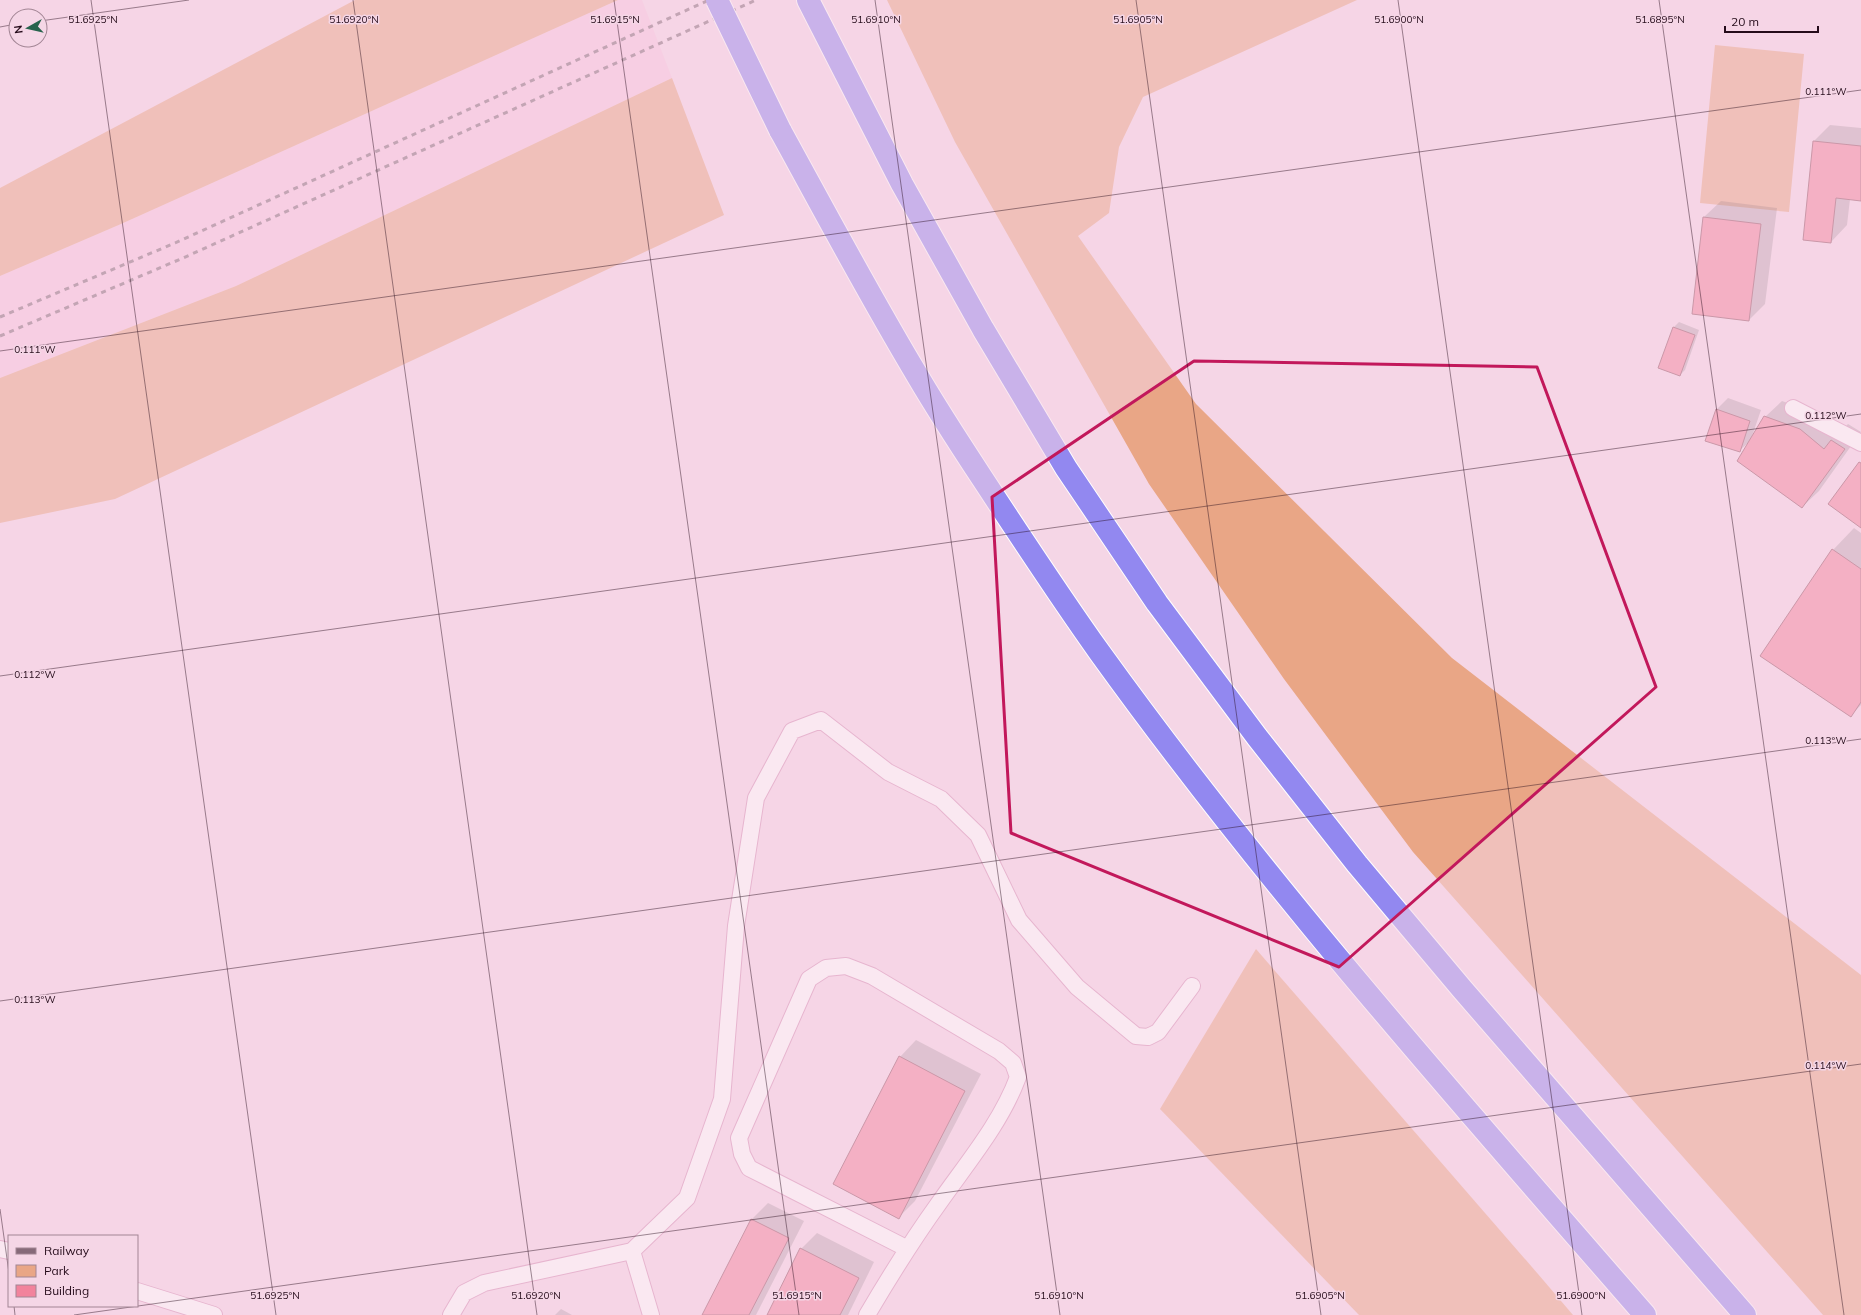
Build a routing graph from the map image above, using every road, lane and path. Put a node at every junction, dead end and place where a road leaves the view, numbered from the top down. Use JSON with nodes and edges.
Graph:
{"nodes":[{"id":1,"x":717,"y":0,"type":"edge"},
{"id":2,"x":808,"y":0,"type":"edge"},
{"id":3,"x":1794,"y":408,"type":"dead end"},
{"id":4,"x":1861,"y":443,"type":"edge"},
{"id":5,"x":1192,"y":986,"type":"dead end"},
{"id":6,"x":906,"y":1248,"type":"junction"},
{"id":7,"x":632,"y":1251,"type":"junction"},
{"id":8,"x":138,"y":1291,"type":"edge"},
{"id":9,"x":214,"y":1315,"type":"edge"},
{"id":10,"x":451,"y":1315,"type":"edge"},
{"id":11,"x":651,"y":1315,"type":"edge"},
{"id":12,"x":867,"y":1315,"type":"edge"},
{"id":13,"x":1646,"y":1315,"type":"edge"},
{"id":14,"x":1745,"y":1315,"type":"edge"}],
"edges":[{"from":1,"to":13,"type":"highway","bridge":true},
{"from":2,"to":14,"type":"highway"},
{"from":3,"to":4,"type":"lane"},
{"from":5,"to":7,"type":"lane"},
{"from":6,"to":6,"type":"lane"},
{"from":6,"to":12,"type":"lane"},
{"from":7,"to":10,"type":"lane"},
{"from":7,"to":11,"type":"lane"},
{"from":8,"to":9,"type":"lane"}]}
